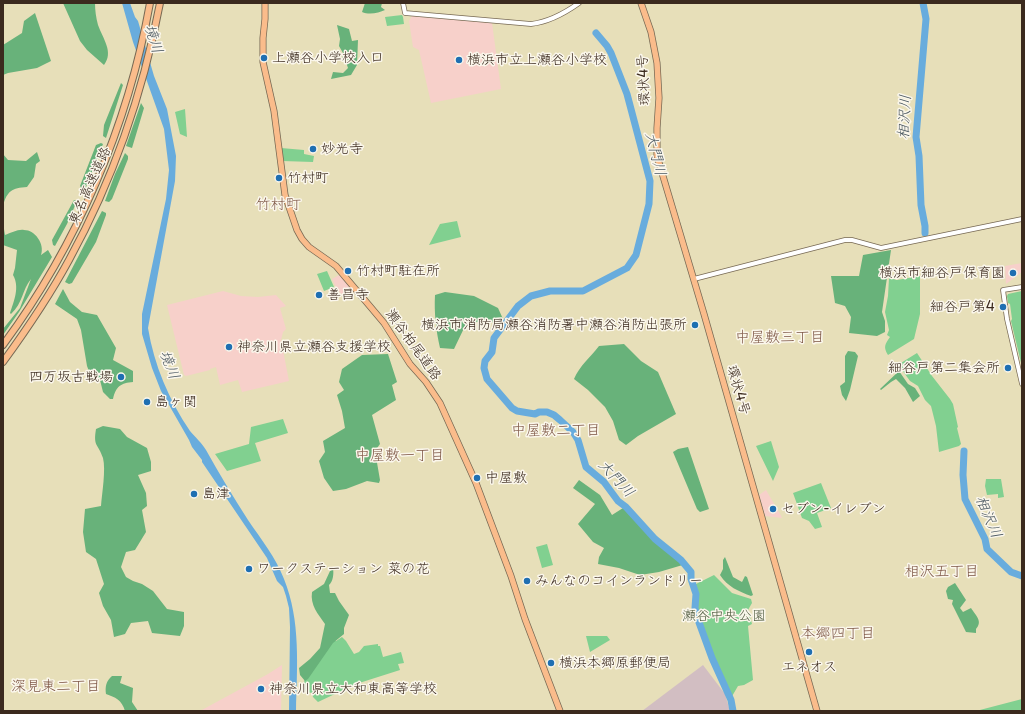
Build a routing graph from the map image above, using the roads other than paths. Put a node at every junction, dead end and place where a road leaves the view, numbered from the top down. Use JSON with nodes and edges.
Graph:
{"nodes":[{"id":1,"x":150,"y":3,"type":"edge"},
{"id":2,"x":160,"y":3,"type":"edge"},
{"id":3,"x":265,"y":3,"type":"edge"},
{"id":4,"x":403,"y":3,"type":"edge"},
{"id":5,"x":579,"y":3,"type":"edge"},
{"id":6,"x":640,"y":3,"type":"edge"},
{"id":7,"x":1022,"y":219,"type":"edge"},
{"id":8,"x":694,"y":279,"type":"junction"},
{"id":9,"x":1022,"y":287,"type":"edge"},
{"id":10,"x":3,"y":345,"type":"edge"},
{"id":11,"x":3,"y":362,"type":"edge"},
{"id":12,"x":1022,"y":384,"type":"edge"},
{"id":13,"x":560,"y":711,"type":"edge"},
{"id":14,"x":816,"y":711,"type":"edge"}],
"edges":[{"from":1,"to":10,"type":"highway","name":"東名高速道路"},
{"from":2,"to":11,"type":"highway","name":"東名高速道路"},
{"from":3,"to":13,"type":"main road","name":"瀬谷柏尾道路"},
{"from":4,"to":5,"type":"street"},
{"from":6,"to":8,"type":"main road","name":"環状4号"},
{"from":7,"to":8,"type":"street"},
{"from":8,"to":14,"type":"main road","name":"環状4号"},
{"from":9,"to":12,"type":"street"}]}
